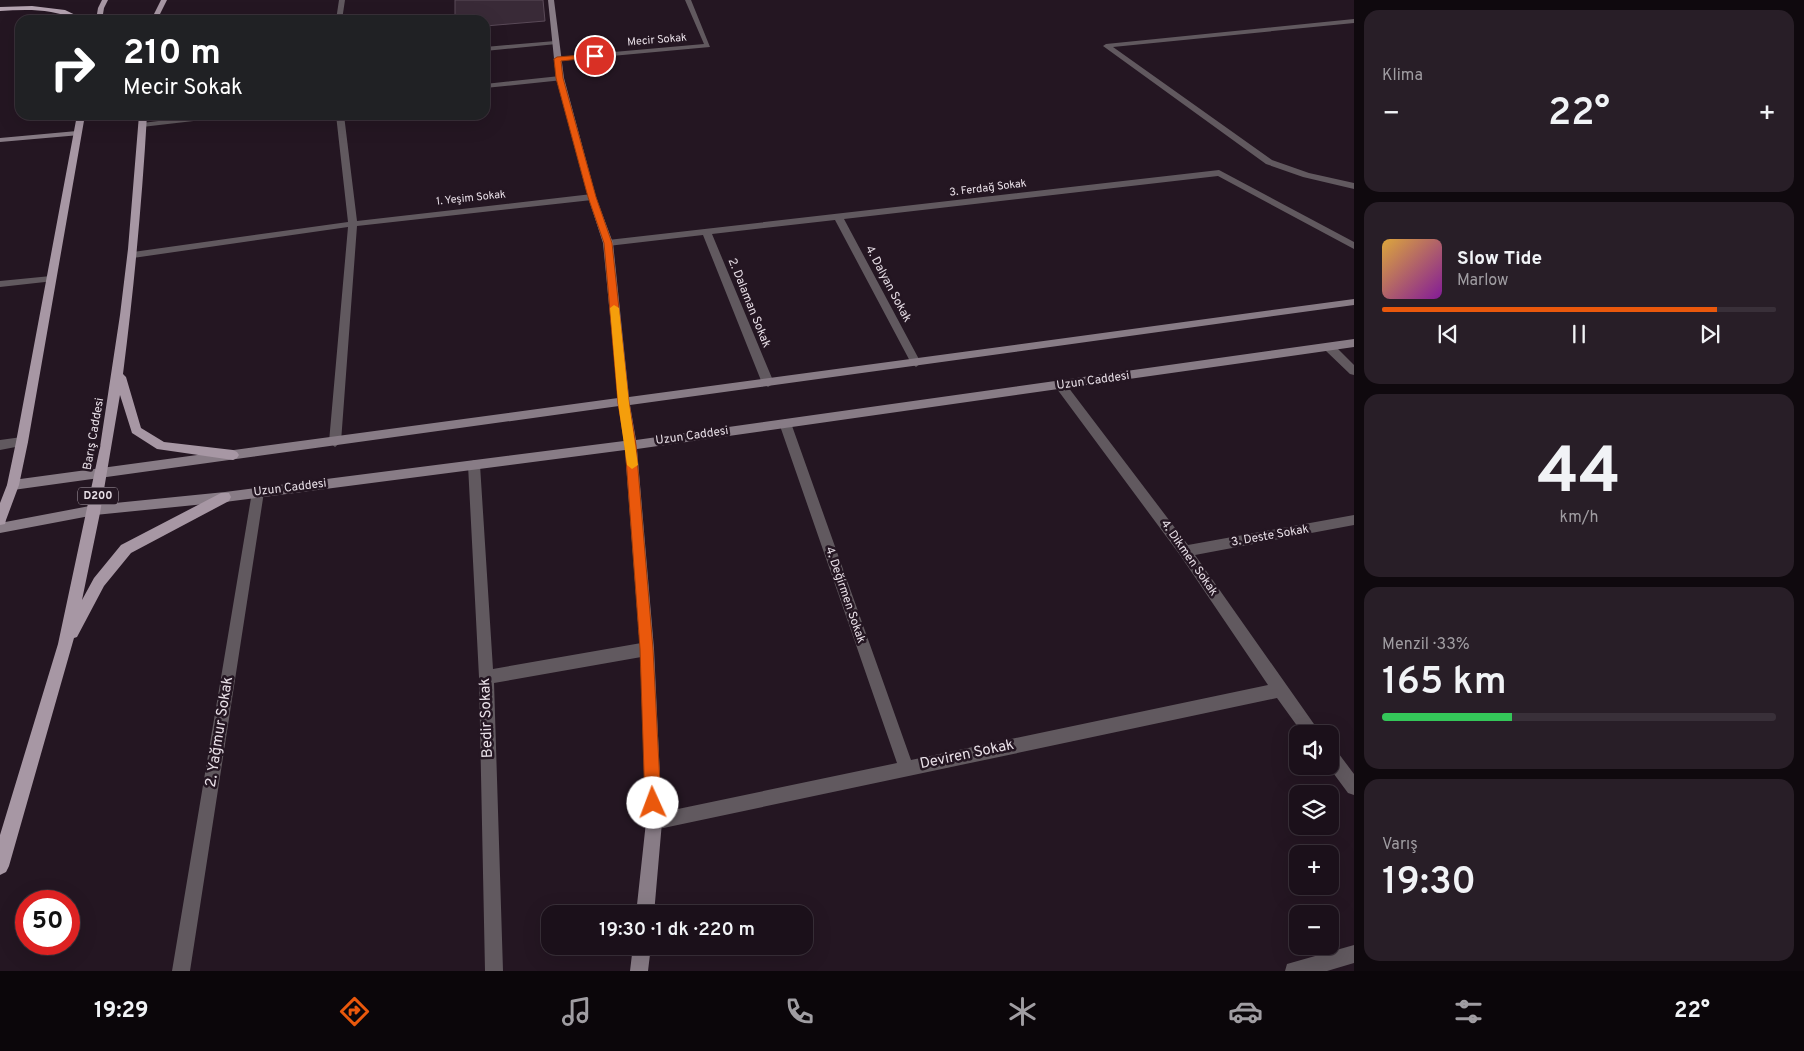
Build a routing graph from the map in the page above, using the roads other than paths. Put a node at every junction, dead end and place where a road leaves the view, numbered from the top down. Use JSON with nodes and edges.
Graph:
{"nodes":[{"id":1,"x":105,"y":0,"type":"edge"},
{"id":2,"x":164,"y":0,"type":"edge"},
{"id":3,"x":342,"y":0,"type":"edge"},
{"id":4,"x":551,"y":0,"type":"edge"},
{"id":5,"x":688,"y":0,"type":"edge"},
{"id":6,"x":50,"y":1,"type":"edge"},
{"id":7,"x":19,"y":2,"type":"edge"},
{"id":8,"x":0,"y":5,"type":"edge"},
{"id":9,"x":0,"y":10,"type":"edge"},
{"id":10,"x":73,"y":15,"type":"edge"},
{"id":11,"x":100,"y":15,"type":"edge"},
{"id":12,"x":156,"y":15,"type":"edge"},
{"id":13,"x":340,"y":15,"type":"edge"},
{"id":14,"x":1354,"y":21,"type":"edge"},
{"id":15,"x":555,"y":43,"type":"junction"},
{"id":16,"x":490,"y":49,"type":"edge"},
{"id":17,"x":557,"y":59,"type":"junction"},
{"id":18,"x":560,"y":78,"type":"junction"},
{"id":19,"x":490,"y":85,"type":"edge"},
{"id":20,"x":80,"y":120,"type":"edge"},
{"id":21,"x":142,"y":120,"type":"edge"},
{"id":22,"x":341,"y":120,"type":"edge"},
{"id":23,"x":77,"y":133,"type":"junction"},
{"id":24,"x":0,"y":140,"type":"edge"},
{"id":25,"x":1354,"y":186,"type":"edge"},
{"id":26,"x":592,"y":197,"type":"junction"},
{"id":27,"x":838,"y":217,"type":"junction"},
{"id":28,"x":353,"y":224,"type":"junction"},
{"id":29,"x":707,"y":232,"type":"junction"},
{"id":30,"x":608,"y":243,"type":"junction"},
{"id":31,"x":1354,"y":246,"type":"edge"},
{"id":32,"x":133,"y":255,"type":"junction"},
{"id":33,"x":51,"y":279,"type":"junction"},
{"id":34,"x":0,"y":284,"type":"edge"},
{"id":35,"x":1354,"y":302,"type":"edge"},
{"id":36,"x":1354,"y":343,"type":"edge"},
{"id":37,"x":1330,"y":348,"type":"junction"},
{"id":38,"x":916,"y":363,"type":"junction"},
{"id":39,"x":1354,"y":371,"type":"edge"},
{"id":40,"x":119,"y":374,"type":"junction"},
{"id":41,"x":768,"y":383,"type":"junction"},
{"id":42,"x":1061,"y":386,"type":"junction"},
{"id":43,"x":624,"y":403,"type":"junction"},
{"id":44,"x":785,"y":423,"type":"junction"},
{"id":45,"x":22,"y":442,"type":"junction"},
{"id":46,"x":335,"y":442,"type":"junction"},
{"id":47,"x":0,"y":445,"type":"edge"},
{"id":48,"x":631,"y":445,"type":"junction"},
{"id":49,"x":233,"y":455,"type":"junction"},
{"id":50,"x":474,"y":465,"type":"junction"},
{"id":51,"x":102,"y":473,"type":"junction"},
{"id":52,"x":12,"y":485,"type":"junction"},
{"id":53,"x":258,"y":492,"type":"junction"},
{"id":54,"x":225,"y":497,"type":"junction"},
{"id":55,"x":95,"y":510,"type":"junction"},
{"id":56,"x":0,"y":520,"type":"edge"},
{"id":57,"x":1354,"y":520,"type":"edge"},
{"id":58,"x":0,"y":528,"type":"edge"},
{"id":59,"x":1185,"y":552,"type":"junction"},
{"id":60,"x":64,"y":645,"type":"junction"},
{"id":61,"x":647,"y":649,"type":"junction"},
{"id":62,"x":486,"y":677,"type":"junction"},
{"id":63,"x":1280,"y":690,"type":"junction"},
{"id":64,"x":1306,"y":725,"type":"edge"},
{"id":65,"x":906,"y":767,"type":"junction"},
{"id":66,"x":1339,"y":768,"type":"edge"},
{"id":67,"x":1354,"y":788,"type":"edge"},
{"id":68,"x":654,"y":822,"type":"junction"},
{"id":69,"x":0,"y":866,"type":"edge"},
{"id":70,"x":646,"y":905,"type":"edge"},
{"id":71,"x":1354,"y":954,"type":"edge"},
{"id":72,"x":641,"y":955,"type":"edge"},
{"id":73,"x":181,"y":971,"type":"edge"},
{"id":74,"x":494,"y":971,"type":"edge"},
{"id":75,"x":639,"y":971,"type":"edge"},
{"id":76,"x":1294,"y":971,"type":"edge"}],
"edges":[{"from":1,"to":11,"type":"main road"},
{"from":2,"to":12,"type":"main road"},
{"from":3,"to":13,"type":"street"},
{"from":4,"to":15,"type":"main road"},
{"from":5,"to":17,"type":"street","name":"Mecir Sokak"},
{"from":6,"to":7,"type":"highway"},
{"from":7,"to":8,"type":"highway"},
{"from":9,"to":10,"type":"highway"},
{"from":14,"to":25,"type":"street"},
{"from":15,"to":16,"type":"street"},
{"from":15,"to":17,"type":"main road"},
{"from":17,"to":18,"type":"main road"},
{"from":18,"to":19,"type":"street"},
{"from":18,"to":26,"type":"main road"},
{"from":20,"to":23,"type":"main road"},
{"from":21,"to":32,"type":"main road","name":"Barış Caddesi","number":"D200"},
{"from":22,"to":28,"type":"street"},
{"from":23,"to":24,"type":"main road"},
{"from":23,"to":33,"type":"main road"},
{"from":26,"to":28,"type":"street","name":"1. Yeşim Sokak"},
{"from":26,"to":30,"type":"main road"},
{"from":27,"to":29,"type":"street","name":"3. Ferdağ Sokak"},
{"from":27,"to":31,"type":"street","name":"3. Ferdağ Sokak"},
{"from":27,"to":38,"type":"street","name":"4. Dalyan Sokak"},
{"from":28,"to":32,"type":"street","name":"1. Yeşim Sokak"},
{"from":28,"to":46,"type":"street"},
{"from":29,"to":30,"type":"street","name":"3. Ferdağ Sokak"},
{"from":29,"to":41,"type":"street","name":"2. Dalaman Sokak"},
{"from":30,"to":43,"type":"main road"},
{"from":32,"to":40,"type":"main road","name":"Barış Caddesi","number":"D200"},
{"from":33,"to":34,"type":"street"},
{"from":33,"to":45,"type":"main road"},
{"from":35,"to":38,"type":"main road"},
{"from":36,"to":37,"type":"main road","name":"Uzun Caddesi"},
{"from":37,"to":39,"type":"street"},
{"from":37,"to":42,"type":"main road","name":"Uzun Caddesi"},
{"from":38,"to":41,"type":"main road"},
{"from":40,"to":49,"type":"main road"},
{"from":40,"to":51,"type":"main road","name":"Barış Caddesi","number":"D200"},
{"from":41,"to":43,"type":"main road"},
{"from":42,"to":44,"type":"main road","name":"Uzun Caddesi"},
{"from":42,"to":59,"type":"street","name":"4. Dikmen Sokak"},
{"from":43,"to":46,"type":"main road"},
{"from":43,"to":48,"type":"main road"},
{"from":44,"to":48,"type":"main road","name":"Uzun Caddesi"},
{"from":44,"to":65,"type":"street","name":"4. Değirmen Sokak"},
{"from":45,"to":47,"type":"street"},
{"from":45,"to":52,"type":"main road"},
{"from":46,"to":49,"type":"main road"},
{"from":48,"to":50,"type":"main road","name":"Uzun Caddesi"},
{"from":48,"to":61,"type":"main road"},
{"from":49,"to":51,"type":"main road"},
{"from":50,"to":53,"type":"main road","name":"Uzun Caddesi"},
{"from":50,"to":62,"type":"street","name":"Bedir Sokak"},
{"from":51,"to":52,"type":"main road"},
{"from":51,"to":55,"type":"main road","name":"Barış Caddesi","number":"D200"},
{"from":52,"to":56,"type":"main road"},
{"from":53,"to":54,"type":"main road","name":"Uzun Caddesi"},
{"from":53,"to":73,"type":"street","name":"2. Yağmur Sokak"},
{"from":54,"to":55,"type":"main road","name":"Uzun Caddesi"},
{"from":54,"to":60,"type":"main road"},
{"from":55,"to":58,"type":"main road","name":"Uzun Caddesi"},
{"from":55,"to":60,"type":"main road","name":"Barış Caddesi","number":"D200"},
{"from":57,"to":59,"type":"street","name":"3. Deste Sokak"},
{"from":59,"to":63,"type":"street","name":"4. Dikmen Sokak"},
{"from":60,"to":69,"type":"main road","name":"Barış Caddesi","number":"D200"},
{"from":61,"to":62,"type":"street"},
{"from":61,"to":68,"type":"main road"},
{"from":62,"to":74,"type":"street","name":"Bedir Sokak"},
{"from":63,"to":64,"type":"street","name":"4. Dikmen Sokak"},
{"from":63,"to":65,"type":"street","name":"Deviren Sokak"},
{"from":65,"to":68,"type":"street","name":"Deviren Sokak"},
{"from":66,"to":67,"type":"street"},
{"from":68,"to":70,"type":"main road"},
{"from":71,"to":76,"type":"street"},
{"from":72,"to":75,"type":"main road"}]}
